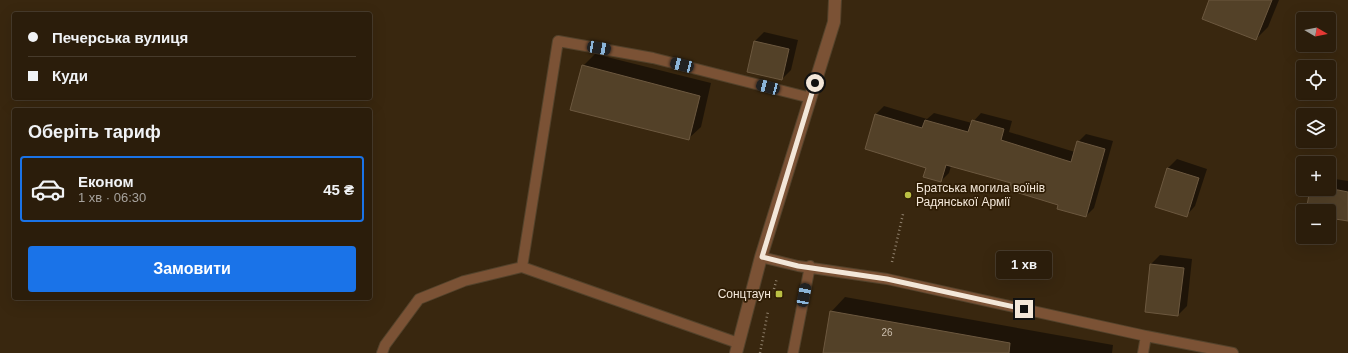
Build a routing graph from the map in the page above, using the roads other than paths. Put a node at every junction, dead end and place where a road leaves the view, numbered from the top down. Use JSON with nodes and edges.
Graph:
{"nodes":[{"id":1,"x":836,"y":1,"type":"edge"},
{"id":2,"x":810,"y":98,"type":"junction"},
{"id":3,"x":762,"y":257,"type":"junction"},
{"id":4,"x":810,"y":266,"type":"junction"},
{"id":5,"x":522,"y":267,"type":"junction"},
{"id":6,"x":1146,"y":336,"type":"junction"},
{"id":7,"x":737,"y":348,"type":"edge"},
{"id":8,"x":382,"y":353,"type":"edge"},
{"id":9,"x":793,"y":353,"type":"edge"},
{"id":10,"x":1143,"y":353,"type":"edge"},
{"id":11,"x":1233,"y":353,"type":"edge"}],
"edges":[{"from":1,"to":2,"type":"street"},
{"from":2,"to":3,"type":"street"},
{"from":2,"to":5,"type":"lane"},
{"from":3,"to":4,"type":"lane"},
{"from":3,"to":7,"type":"street"},
{"from":4,"to":6,"type":"lane"},
{"from":4,"to":9,"type":"lane"},
{"from":5,"to":7,"type":"lane"},
{"from":5,"to":8,"type":"lane"},
{"from":6,"to":10,"type":"lane"},
{"from":6,"to":11,"type":"lane"}]}
